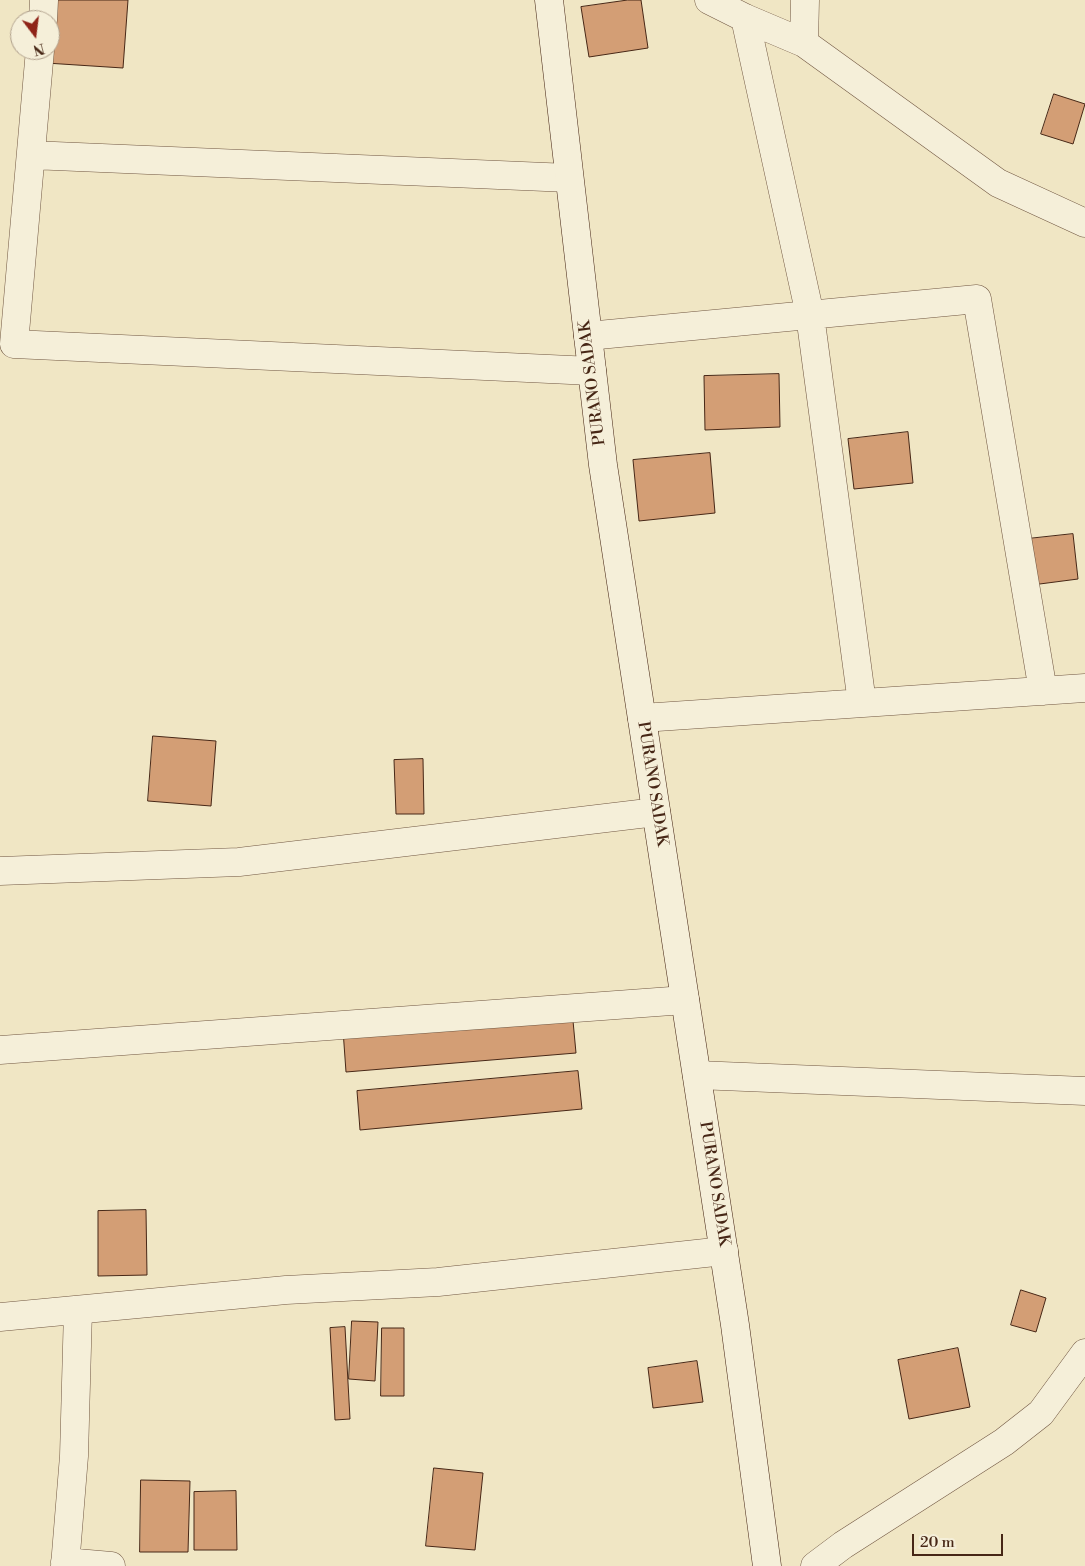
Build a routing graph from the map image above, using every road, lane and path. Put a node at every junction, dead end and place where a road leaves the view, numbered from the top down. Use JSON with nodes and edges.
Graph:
{"nodes":[{"id":1,"x":549,"y":0,"type":"edge"},
{"id":2,"x":709,"y":0,"type":"edge"},
{"id":3,"x":805,"y":0,"type":"edge"},
{"id":4,"x":745,"y":18,"type":"junction"},
{"id":5,"x":804,"y":43,"type":"junction"},
{"id":6,"x":39,"y":60,"type":"edge"},
{"id":7,"x":31,"y":155,"type":"junction"},
{"id":8,"x":570,"y":178,"type":"junction"},
{"id":9,"x":1085,"y":223,"type":"edge"},
{"id":10,"x":810,"y":315,"type":"junction"},
{"id":11,"x":588,"y":336,"type":"junction"},
{"id":12,"x":592,"y":372,"type":"junction"},
{"id":13,"x":1085,"y":688,"type":"edge"},
{"id":14,"x":1043,"y":691,"type":"junction"},
{"id":15,"x":862,"y":703,"type":"junction"},
{"id":16,"x":642,"y":718,"type":"junction"},
{"id":17,"x":656,"y":812,"type":"junction"},
{"id":18,"x":0,"y":871,"type":"edge"},
{"id":19,"x":685,"y":1000,"type":"junction"},
{"id":20,"x":0,"y":1050,"type":"edge"},
{"id":21,"x":697,"y":1074,"type":"junction"},
{"id":22,"x":1085,"y":1091,"type":"edge"},
{"id":23,"x":724,"y":1252,"type":"junction"},
{"id":24,"x":78,"y":1310,"type":"junction"},
{"id":25,"x":0,"y":1317,"type":"edge"},
{"id":26,"x":1085,"y":1353,"type":"edge"},
{"id":27,"x":65,"y":1564,"type":"edge"},
{"id":28,"x":111,"y":1566,"type":"edge"},
{"id":29,"x":767,"y":1566,"type":"edge"},
{"id":30,"x":815,"y":1566,"type":"edge"}],
"edges":[{"from":1,"to":8,"type":"street","name":"PURANO SADAK"},
{"from":2,"to":4,"type":"street"},
{"from":3,"to":5,"type":"street"},
{"from":4,"to":5,"type":"street"},
{"from":4,"to":10,"type":"street"},
{"from":5,"to":9,"type":"street"},
{"from":6,"to":7,"type":"street"},
{"from":7,"to":8,"type":"street"},
{"from":7,"to":12,"type":"street"},
{"from":8,"to":11,"type":"street","name":"PURANO SADAK"},
{"from":10,"to":11,"type":"street"},
{"from":10,"to":14,"type":"street"},
{"from":10,"to":15,"type":"street"},
{"from":11,"to":12,"type":"street","name":"PURANO SADAK"},
{"from":12,"to":16,"type":"street","name":"PURANO SADAK"},
{"from":13,"to":14,"type":"street"},
{"from":14,"to":15,"type":"street"},
{"from":15,"to":16,"type":"street"},
{"from":16,"to":17,"type":"street","name":"PURANO SADAK"},
{"from":17,"to":18,"type":"street"},
{"from":17,"to":19,"type":"street","name":"PURANO SADAK"},
{"from":19,"to":20,"type":"street"},
{"from":19,"to":21,"type":"street","name":"PURANO SADAK"},
{"from":21,"to":22,"type":"street"},
{"from":21,"to":23,"type":"street","name":"PURANO SADAK"},
{"from":23,"to":24,"type":"street"},
{"from":23,"to":29,"type":"street","name":"PURANO SADAK"},
{"from":24,"to":25,"type":"street"},
{"from":24,"to":27,"type":"street"},
{"from":26,"to":30,"type":"street"},
{"from":27,"to":28,"type":"street"}]}
